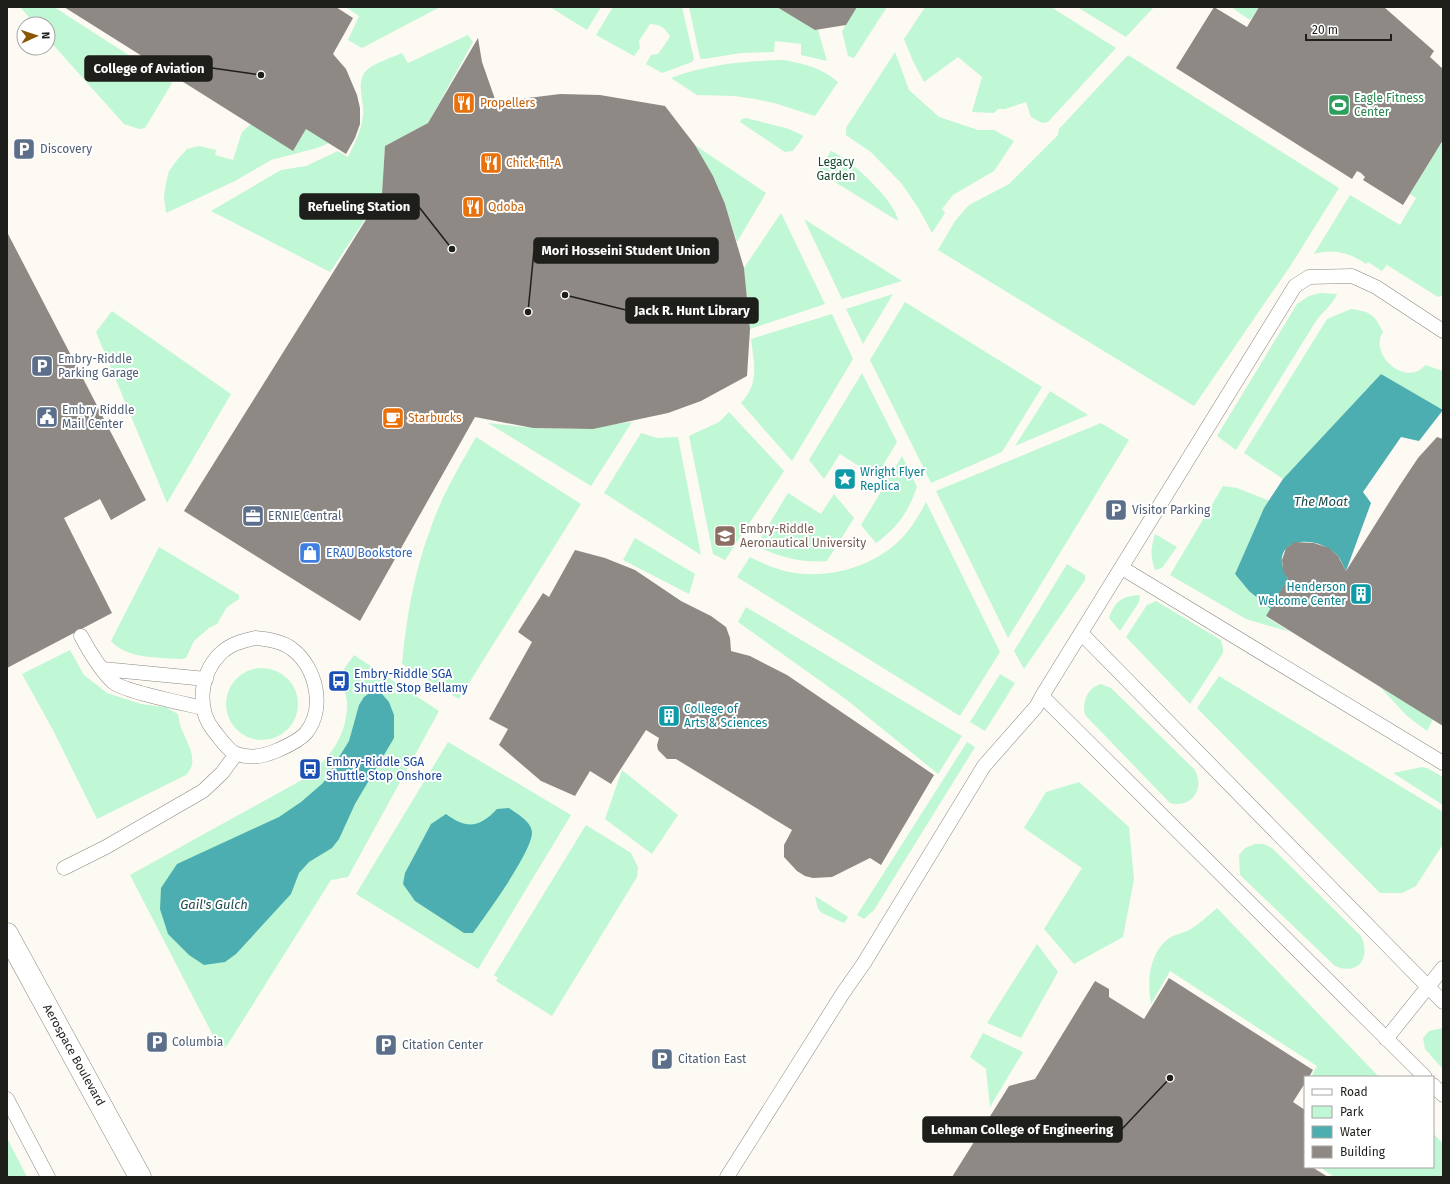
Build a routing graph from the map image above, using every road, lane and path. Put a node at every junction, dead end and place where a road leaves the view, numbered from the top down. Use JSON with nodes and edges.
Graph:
{"nodes":[{"id":1,"x":1443,"y":331,"type":"edge"},
{"id":2,"x":1122,"y":568,"type":"junction"},
{"id":3,"x":1081,"y":633,"type":"junction"},
{"id":4,"x":82,"y":636,"type":"dead end"},
{"id":5,"x":103,"y":669,"type":"junction"},
{"id":6,"x":206,"y":678,"type":"junction"},
{"id":7,"x":1042,"y":696,"type":"junction"},
{"id":8,"x":204,"y":708,"type":"junction"},
{"id":9,"x":236,"y":754,"type":"junction"},
{"id":10,"x":1443,"y":763,"type":"edge"},
{"id":11,"x":64,"y":868,"type":"dead end"},
{"id":12,"x":7,"y":934,"type":"edge"},
{"id":13,"x":1443,"y":968,"type":"edge"},
{"id":14,"x":1428,"y":987,"type":"junction"},
{"id":15,"x":1443,"y":1002,"type":"edge"},
{"id":16,"x":1386,"y":1039,"type":"junction"},
{"id":17,"x":1424,"y":1076,"type":"edge"},
{"id":18,"x":1434,"y":1086,"type":"edge"},
{"id":19,"x":1443,"y":1096,"type":"edge"},
{"id":20,"x":7,"y":1099,"type":"edge"},
{"id":21,"x":48,"y":1177,"type":"edge"},
{"id":22,"x":140,"y":1177,"type":"edge"},
{"id":23,"x":726,"y":1177,"type":"edge"}],
"edges":[{"from":1,"to":2,"type":"lane"},
{"from":2,"to":3,"type":"lane"},
{"from":2,"to":10,"type":"lane"},
{"from":3,"to":7,"type":"lane"},
{"from":3,"to":14,"type":"lane"},
{"from":4,"to":5,"type":"lane"},
{"from":5,"to":6,"type":"lane"},
{"from":5,"to":8,"type":"lane"},
{"from":6,"to":8,"type":"lane"},
{"from":6,"to":9,"type":"lane"},
{"from":7,"to":16,"type":"lane"},
{"from":7,"to":23,"type":"lane"},
{"from":8,"to":9,"type":"lane"},
{"from":9,"to":11,"type":"lane"},
{"from":12,"to":22,"type":"street","name":"Aerospace Boulevard"},
{"from":13,"to":14,"type":"lane"},
{"from":14,"to":15,"type":"lane"},
{"from":14,"to":16,"type":"lane"},
{"from":16,"to":17,"type":"lane"},
{"from":18,"to":19,"type":"lane"},
{"from":20,"to":21,"type":"lane"}]}
